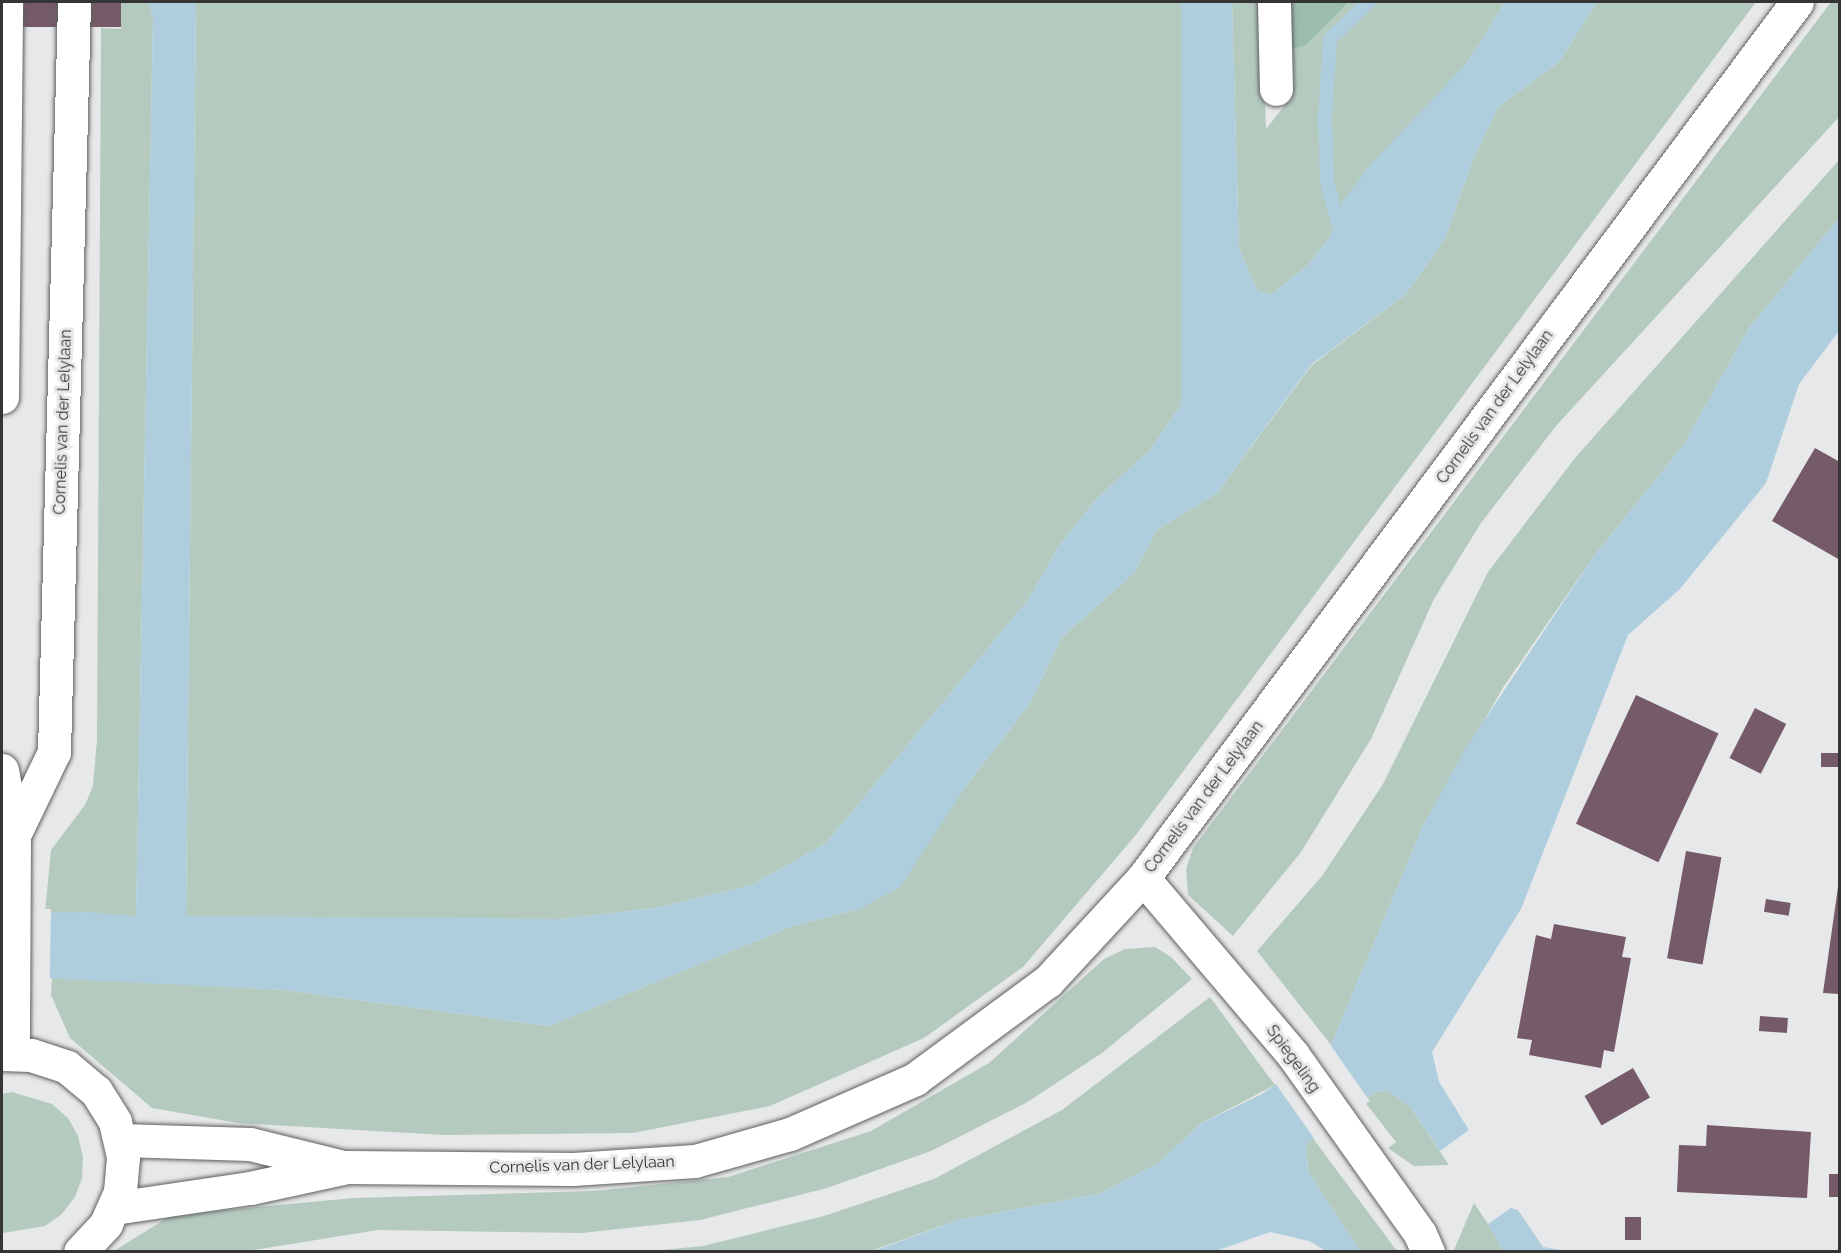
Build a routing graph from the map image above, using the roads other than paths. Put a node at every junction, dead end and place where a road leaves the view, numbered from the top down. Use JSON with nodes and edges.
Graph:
{"nodes":[{"id":1,"x":6,"y":2,"type":"edge"},
{"id":2,"x":74,"y":2,"type":"edge"},
{"id":3,"x":1274,"y":2,"type":"edge"},
{"id":4,"x":1797,"y":2,"type":"edge"},
{"id":5,"x":1276,"y":89,"type":"dead end"},
{"id":6,"x":2,"y":397,"type":"edge"},
{"id":7,"x":2,"y":770,"type":"edge"},
{"id":8,"x":14,"y":834,"type":"junction"},
{"id":9,"x":1143,"y":878,"type":"junction"},
{"id":10,"x":7,"y":1053,"type":"edge"},
{"id":11,"x":120,"y":1140,"type":"junction"},
{"id":12,"x":346,"y":1167,"type":"junction"},
{"id":13,"x":114,"y":1208,"type":"junction"},
{"id":14,"x":80,"y":1251,"type":"edge"},
{"id":15,"x":1428,"y":1251,"type":"edge"}],
"edges":[{"from":1,"to":6,"type":"street"},
{"from":2,"to":8,"type":"street","name":"Cornelis van der Lelylaan"},
{"from":3,"to":5,"type":"street"},
{"from":4,"to":9,"type":"street","name":"Cornelis van der Lelylaan"},
{"from":7,"to":8,"type":"street","name":"Cornelis van der Lelylaan"},
{"from":8,"to":10,"type":"street","name":"Cornelis van der Lelylaan"},
{"from":9,"to":12,"type":"street","name":"Cornelis van der Lelylaan"},
{"from":9,"to":15,"type":"street","name":"Spiegeling"},
{"from":10,"to":11,"type":"street"},
{"from":11,"to":12,"type":"street","name":"Cornelis van der Lelylaan"},
{"from":11,"to":13,"type":"street"},
{"from":12,"to":13,"type":"street","name":"Cornelis van der Lelylaan"},
{"from":13,"to":14,"type":"street"}]}
